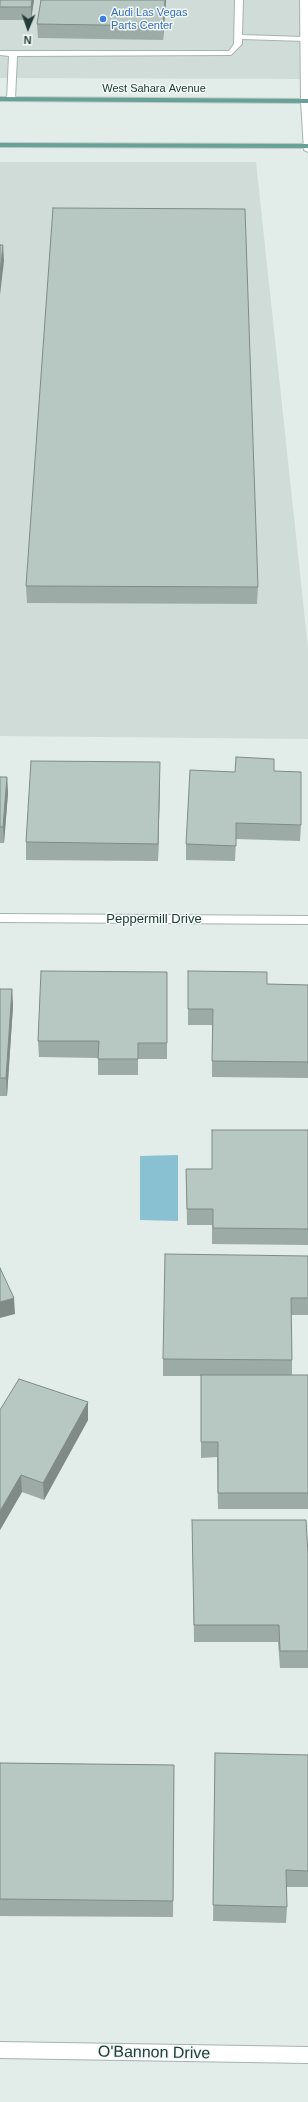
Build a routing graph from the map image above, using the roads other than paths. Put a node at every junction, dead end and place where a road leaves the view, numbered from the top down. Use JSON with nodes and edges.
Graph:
{"nodes":[{"id":1,"x":239,"y":0,"type":"edge"},
{"id":2,"x":304,"y":0,"type":"edge"},
{"id":3,"x":306,"y":25,"type":"edge"},
{"id":4,"x":238,"y":37,"type":"junction"},
{"id":5,"x":304,"y":39,"type":"junction"},
{"id":6,"x":0,"y":53,"type":"edge"},
{"id":7,"x":12,"y":54,"type":"junction"},
{"id":8,"x":0,"y":99,"type":"edge"},
{"id":9,"x":12,"y":99,"type":"junction"},
{"id":10,"x":306,"y":101,"type":"edge"},
{"id":11,"x":0,"y":144,"type":"edge"},
{"id":12,"x":308,"y":148,"type":"edge"},
{"id":13,"x":0,"y":918,"type":"edge"},
{"id":14,"x":308,"y":920,"type":"edge"},
{"id":15,"x":0,"y":2050,"type":"edge"},
{"id":16,"x":308,"y":2055,"type":"edge"}],
"edges":[{"from":1,"to":4,"type":"street"},
{"from":2,"to":3,"type":"street"},
{"from":3,"to":5,"type":"street"},
{"from":4,"to":5,"type":"street"},
{"from":4,"to":7,"type":"street"},
{"from":5,"to":10,"type":"street"},
{"from":6,"to":7,"type":"street"},
{"from":7,"to":9,"type":"street"},
{"from":8,"to":9,"type":"main road","name":"West Sahara Avenue"},
{"from":9,"to":10,"type":"main road","name":"West Sahara Avenue"},
{"from":10,"to":12,"type":"street"},
{"from":11,"to":12,"type":"main road"},
{"from":13,"to":14,"type":"street","name":"Peppermill Drive"},
{"from":15,"to":16,"type":"street","name":"O'Bannon Drive"}]}
